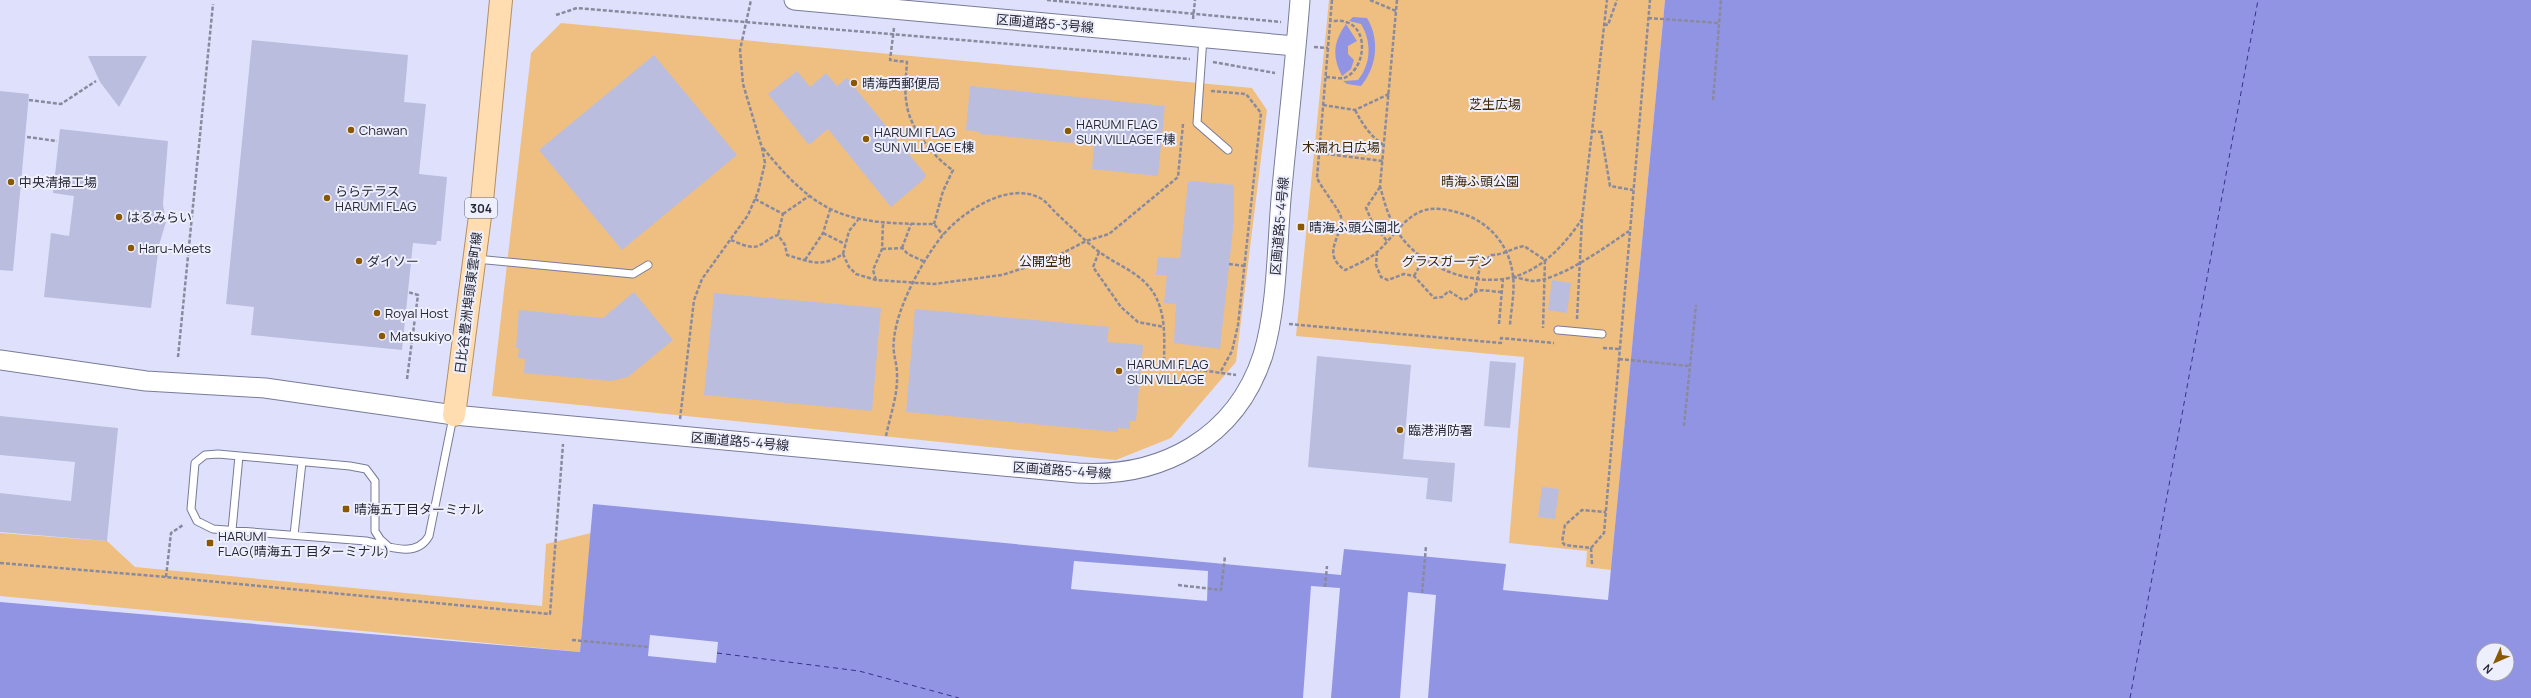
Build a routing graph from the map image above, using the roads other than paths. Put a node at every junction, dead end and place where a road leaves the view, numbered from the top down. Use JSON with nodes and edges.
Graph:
{"nodes":[{"id":1,"x":501,"y":0,"type":"edge"},
{"id":2,"x":794,"y":0,"type":"edge"},
{"id":3,"x":1300,"y":0,"type":"edge"},
{"id":4,"x":1197,"y":37,"type":"junction"},
{"id":5,"x":1295,"y":46,"type":"junction"},
{"id":6,"x":1228,"y":150,"type":"dead end"},
{"id":7,"x":474,"y":259,"type":"junction"},
{"id":8,"x":648,"y":265,"type":"dead end"},
{"id":9,"x":1558,"y":330,"type":"dead end"},
{"id":10,"x":1602,"y":334,"type":"dead end"},
{"id":11,"x":0,"y":360,"type":"edge"},
{"id":12,"x":454,"y":415,"type":"junction"},
{"id":13,"x":239,"y":456,"type":"junction"},
{"id":14,"x":302,"y":462,"type":"junction"},
{"id":15,"x":232,"y":530,"type":"junction"},
{"id":16,"x":375,"y":531,"type":"junction"},
{"id":17,"x":294,"y":535,"type":"junction"},
{"id":18,"x":366,"y":541,"type":"junction"},
{"id":19,"x":389,"y":546,"type":"junction"}],
"edges":[{"from":1,"to":7,"type":"main road","name":"日比谷豊洲埠頭東雲町線","number":"304"},
{"from":2,"to":4,"type":"street","name":"区画道路5-3号線"},
{"from":3,"to":5,"type":"street","name":"区画道路5-4号線"},
{"from":4,"to":5,"type":"street","name":"区画道路5-3号線"},
{"from":4,"to":6,"type":"lane"},
{"from":5,"to":12,"type":"street","name":"区画道路5-4号線"},
{"from":7,"to":8,"type":"lane"},
{"from":7,"to":12,"type":"main road","name":"日比谷豊洲埠頭東雲町線","number":"304"},
{"from":9,"to":10,"type":"lane"},
{"from":11,"to":12,"type":"street","name":"区画道路5-4号線"},
{"from":12,"to":19,"type":"lane"},
{"from":13,"to":14,"type":"lane"},
{"from":13,"to":15,"type":"lane"},
{"from":13,"to":15,"type":"lane"},
{"from":14,"to":16,"type":"lane"},
{"from":14,"to":17,"type":"lane"},
{"from":15,"to":17,"type":"lane"},
{"from":16,"to":18,"type":"lane"},
{"from":16,"to":19,"type":"lane"},
{"from":17,"to":18,"type":"lane"},
{"from":18,"to":19,"type":"lane"}]}
